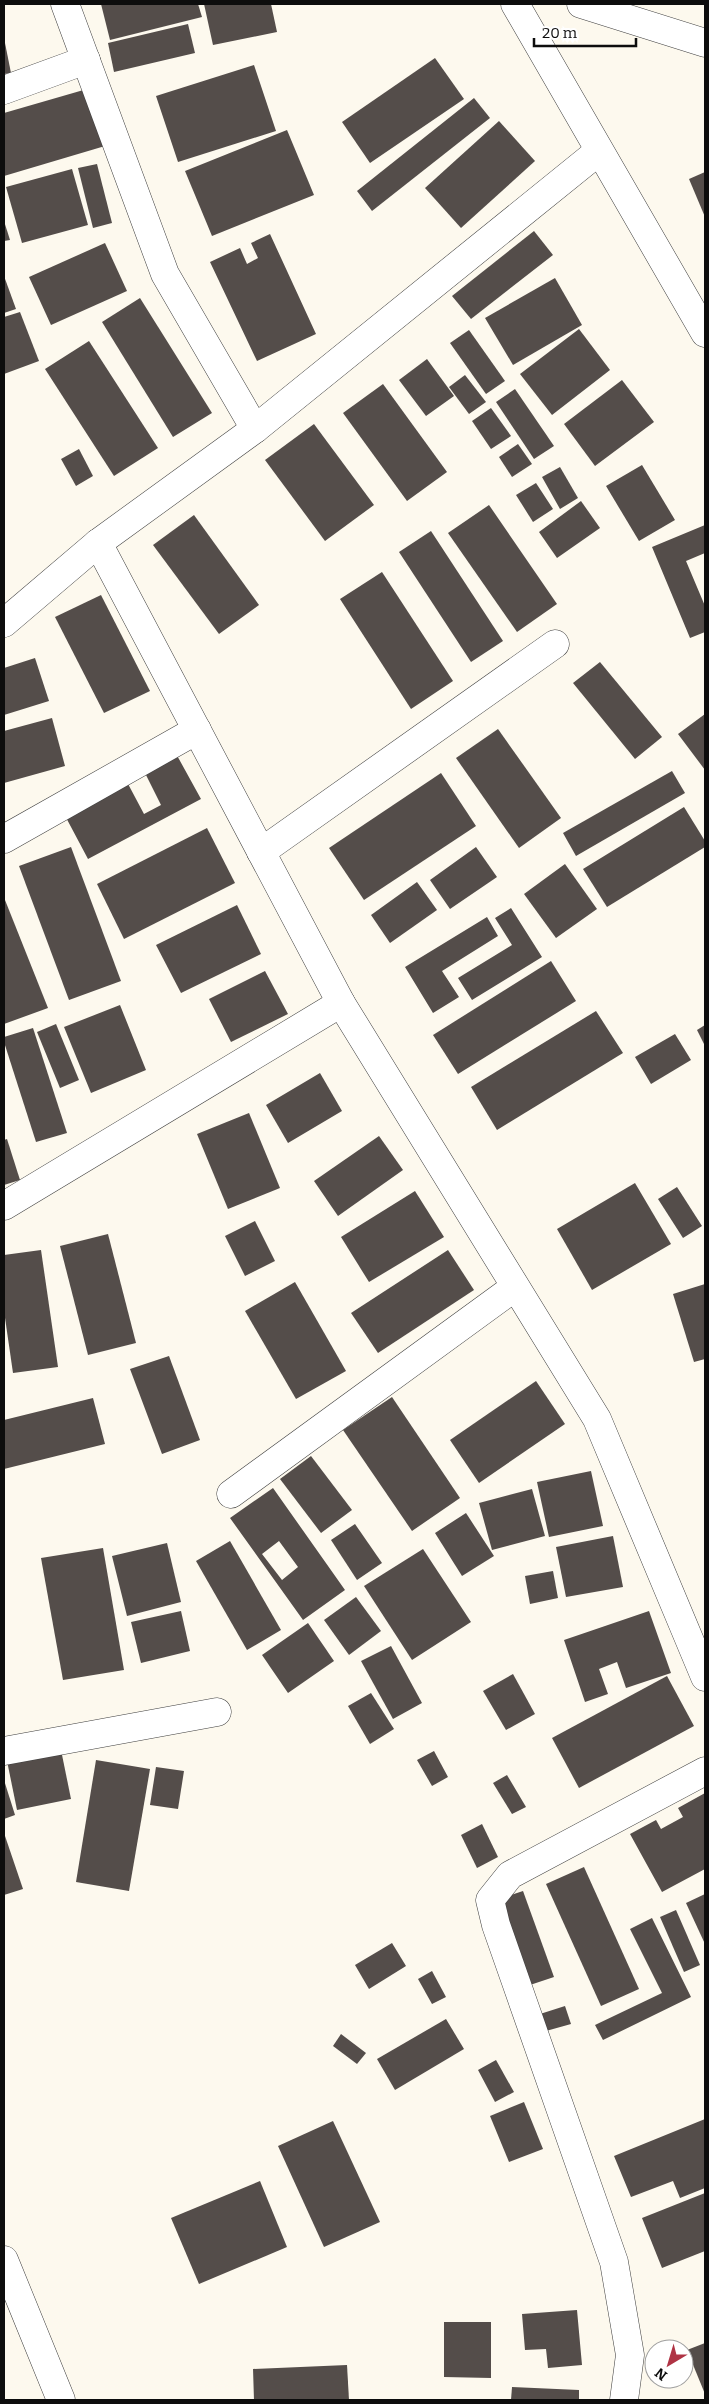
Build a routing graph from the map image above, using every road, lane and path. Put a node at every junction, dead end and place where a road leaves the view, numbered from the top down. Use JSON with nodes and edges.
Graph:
{"nodes":[{"id":1,"x":65,"y":4,"type":"edge"},
{"id":2,"x":515,"y":4,"type":"edge"},
{"id":3,"x":581,"y":4,"type":"edge"},
{"id":4,"x":705,"y":43,"type":"edge"},
{"id":5,"x":86,"y":60,"type":"junction"},
{"id":6,"x":4,"y":90,"type":"edge"},
{"id":7,"x":599,"y":151,"type":"junction"},
{"id":8,"x":705,"y":333,"type":"edge"},
{"id":9,"x":255,"y":429,"type":"junction"},
{"id":10,"x":98,"y":542,"type":"junction"},
{"id":11,"x":4,"y":623,"type":"edge"},
{"id":12,"x":555,"y":644,"type":"dead end"},
{"id":13,"x":197,"y":730,"type":"junction"},
{"id":14,"x":4,"y":839,"type":"edge"},
{"id":15,"x":261,"y":852,"type":"junction"},
{"id":16,"x":341,"y":1003,"type":"junction"},
{"id":17,"x":4,"y":1206,"type":"edge"},
{"id":18,"x":515,"y":1287,"type":"junction"},
{"id":19,"x":231,"y":1494,"type":"dead end"},
{"id":20,"x":705,"y":1676,"type":"edge"},
{"id":21,"x":216,"y":1712,"type":"dead end"},
{"id":22,"x":4,"y":1751,"type":"edge"},
{"id":23,"x":705,"y":1771,"type":"edge"},
{"id":24,"x":4,"y":2260,"type":"edge"},
{"id":25,"x":61,"y":2400,"type":"edge"},
{"id":26,"x":624,"y":2400,"type":"edge"}],
"edges":[{"from":1,"to":5,"type":"street"},
{"from":2,"to":7,"type":"street"},
{"from":3,"to":4,"type":"street"},
{"from":5,"to":6,"type":"street"},
{"from":5,"to":9,"type":"street"},
{"from":7,"to":8,"type":"street"},
{"from":7,"to":9,"type":"street"},
{"from":9,"to":10,"type":"street"},
{"from":10,"to":11,"type":"street"},
{"from":10,"to":13,"type":"street"},
{"from":12,"to":15,"type":"street"},
{"from":13,"to":14,"type":"street"},
{"from":13,"to":15,"type":"street"},
{"from":15,"to":16,"type":"street"},
{"from":16,"to":17,"type":"street"},
{"from":16,"to":18,"type":"street"},
{"from":18,"to":19,"type":"street"},
{"from":18,"to":20,"type":"street"},
{"from":21,"to":22,"type":"street"},
{"from":23,"to":26,"type":"street"},
{"from":24,"to":25,"type":"street"}]}
